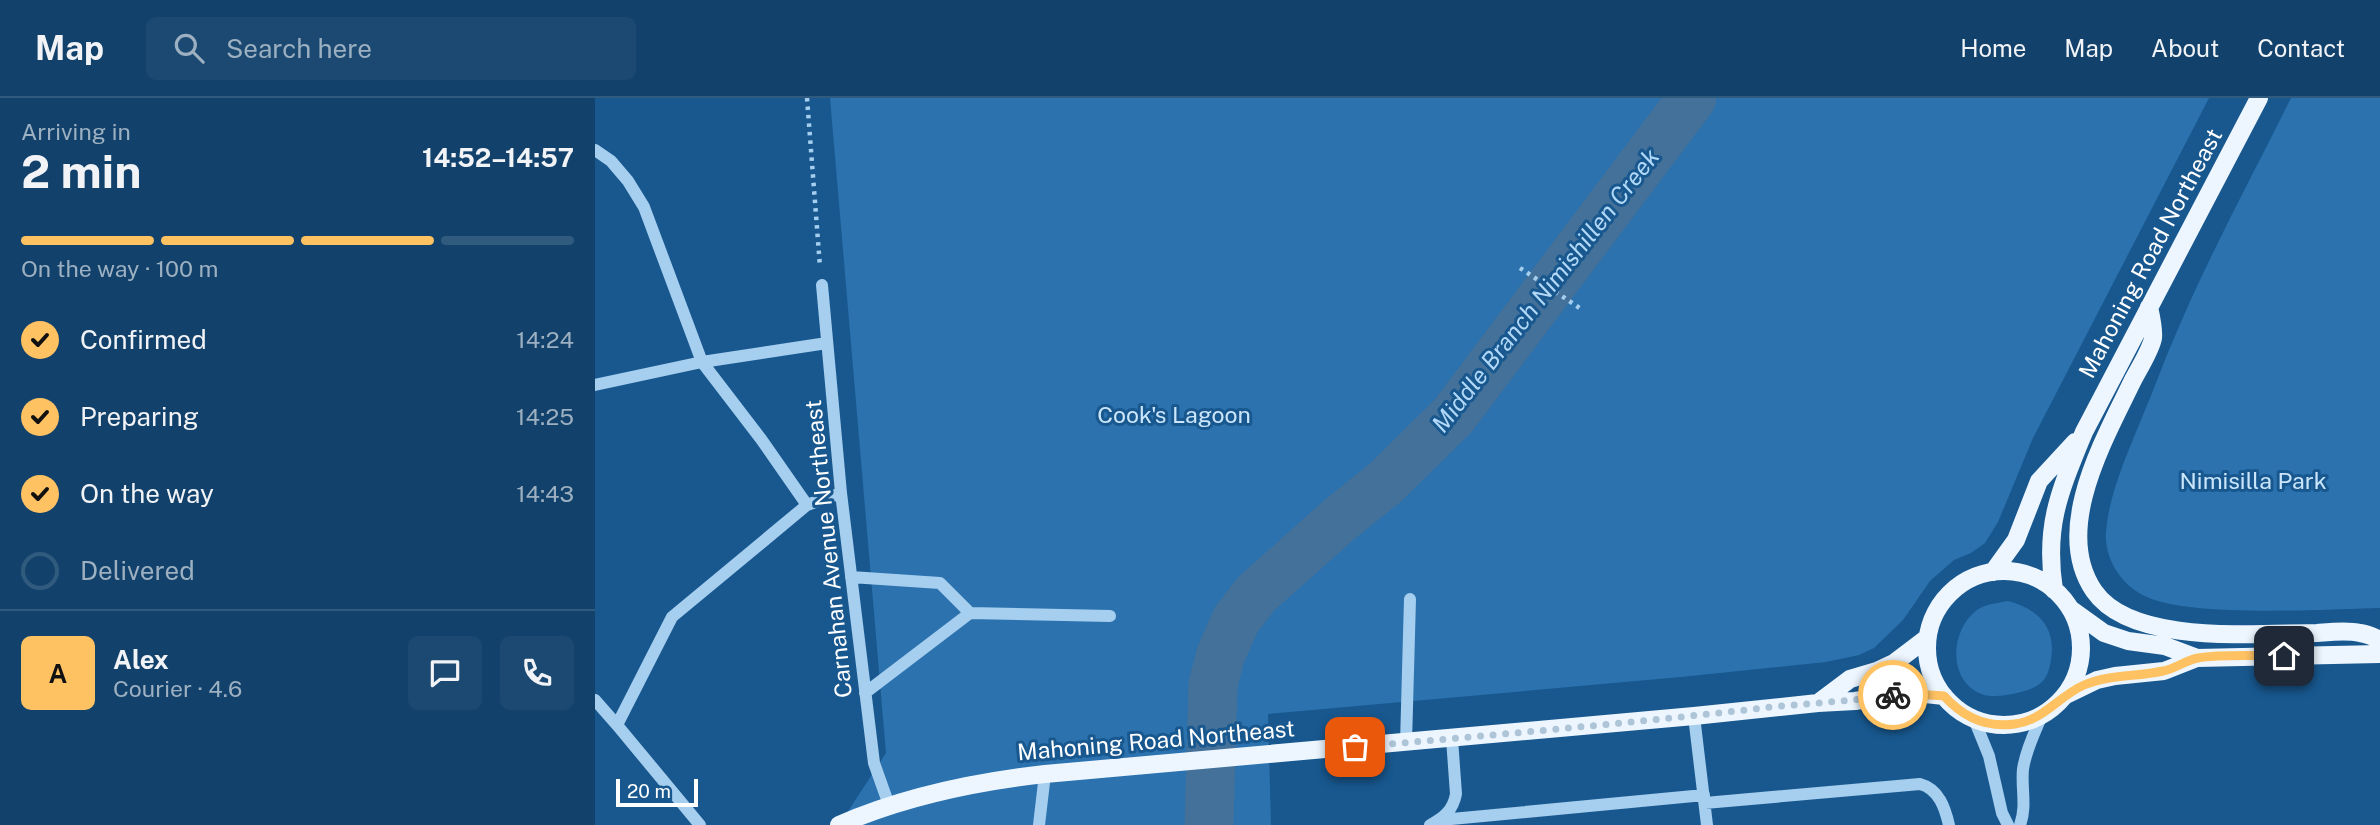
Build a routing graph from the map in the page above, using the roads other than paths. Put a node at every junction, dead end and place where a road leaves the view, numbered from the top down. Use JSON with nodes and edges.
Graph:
{"nodes":[{"id":1,"x":2259,"y":98,"type":"edge"},
{"id":2,"x":595,"y":150,"type":"edge"},
{"id":3,"x":822,"y":285,"type":"road end"},
{"id":4,"x":2150,"y":307,"type":"junction"},
{"id":5,"x":827,"y":343,"type":"junction"},
{"id":6,"x":702,"y":362,"type":"junction"},
{"id":7,"x":595,"y":385,"type":"edge"},
{"id":8,"x":2084,"y":432,"type":"junction"},
{"id":9,"x":841,"y":493,"type":"junction"},
{"id":10,"x":807,"y":505,"type":"junction"},
{"id":11,"x":1993,"y":572,"type":"junction"},
{"id":12,"x":851,"y":577,"type":"junction"},
{"id":13,"x":2054,"y":590,"type":"junction"},
{"id":14,"x":1410,"y":599,"type":"dead end"},
{"id":15,"x":2070,"y":608,"type":"junction"},
{"id":16,"x":969,"y":613,"type":"junction"},
{"id":17,"x":1110,"y":615,"type":"dead end"},
{"id":18,"x":1927,"y":638,"type":"junction"},
{"id":19,"x":2380,"y":640,"type":"edge"},
{"id":20,"x":2380,"y":654,"type":"edge"},
{"id":21,"x":2197,"y":658,"type":"junction"},
{"id":22,"x":866,"y":693,"type":"junction"},
{"id":23,"x":1944,"y":696,"type":"junction"},
{"id":24,"x":2064,"y":696,"type":"junction"},
{"id":25,"x":595,"y":700,"type":"edge"},
{"id":26,"x":1818,"y":703,"type":"junction"},
{"id":27,"x":2042,"y":715,"type":"junction"},
{"id":28,"x":1695,"y":716,"type":"junction"},
{"id":29,"x":1974,"y":719,"type":"junction"},
{"id":30,"x":617,"y":725,"type":"junction"},
{"id":31,"x":1452,"y":739,"type":"junction"},
{"id":32,"x":1406,"y":743,"type":"junction"},
{"id":33,"x":1045,"y":774,"type":"junction"},
{"id":34,"x":1704,"y":799,"type":"junction"},
{"id":35,"x":889,"y":805,"type":"junction"},
{"id":36,"x":1435,"y":822,"type":"edge"},
{"id":37,"x":700,"y":825,"type":"edge"},
{"id":38,"x":839,"y":825,"type":"edge"},
{"id":39,"x":1039,"y":825,"type":"edge"},
{"id":40,"x":1707,"y":825,"type":"edge"},
{"id":41,"x":1949,"y":825,"type":"edge"},
{"id":42,"x":2008,"y":825,"type":"edge"},
{"id":43,"x":2020,"y":825,"type":"edge"}],
"edges":[{"from":1,"to":4,"type":"main road","name":"Mahoning Road Northeast"},
{"from":2,"to":6,"type":"street"},
{"from":3,"to":5,"type":"street","name":"Carnahan Avenue Northeast"},
{"from":4,"to":8,"type":"main road","name":"Mahoning Road Northeast"},
{"from":4,"to":19,"type":"main road"},
{"from":5,"to":6,"type":"street"},
{"from":5,"to":9,"type":"street","name":"Carnahan Avenue Northeast"},
{"from":6,"to":7,"type":"street"},
{"from":6,"to":10,"type":"street"},
{"from":8,"to":11,"type":"main road","name":"Mahoning Road Northeast"},
{"from":8,"to":13,"type":"main road","name":"Mahoning Road Northeast"},
{"from":9,"to":10,"type":"street"},
{"from":9,"to":12,"type":"street","name":"Carnahan Avenue Northeast"},
{"from":10,"to":30,"type":"street"},
{"from":11,"to":13,"type":"main road"},
{"from":11,"to":18,"type":"main road"},
{"from":12,"to":16,"type":"street"},
{"from":12,"to":22,"type":"street","name":"Carnahan Avenue Northeast"},
{"from":13,"to":15,"type":"main road"},
{"from":14,"to":32,"type":"street"},
{"from":15,"to":21,"type":"main road"},
{"from":15,"to":24,"type":"main road"},
{"from":16,"to":17,"type":"street"},
{"from":16,"to":22,"type":"street"},
{"from":18,"to":23,"type":"main road"},
{"from":18,"to":26,"type":"main road"},
{"from":20,"to":21,"type":"main road"},
{"from":21,"to":24,"type":"main road"},
{"from":22,"to":35,"type":"street","name":"Carnahan Avenue Northeast"},
{"from":23,"to":26,"type":"main road","name":"Mahoning Road Northeast"},
{"from":23,"to":29,"type":"main road"},
{"from":24,"to":27,"type":"main road"},
{"from":25,"to":30,"type":"street"},
{"from":26,"to":28,"type":"main road","name":"Mahoning Road Northeast"},
{"from":27,"to":29,"type":"main road"},
{"from":27,"to":43,"type":"street"},
{"from":28,"to":31,"type":"main road","name":"Mahoning Road Northeast"},
{"from":28,"to":34,"type":"street"},
{"from":29,"to":42,"type":"street"},
{"from":30,"to":37,"type":"street"},
{"from":31,"to":32,"type":"main road","name":"Mahoning Road Northeast"},
{"from":31,"to":36,"type":"street"},
{"from":32,"to":33,"type":"main road","name":"Mahoning Road Northeast"},
{"from":33,"to":35,"type":"main road","name":"Mahoning Road Northeast"},
{"from":33,"to":39,"type":"street"},
{"from":34,"to":36,"type":"street"},
{"from":34,"to":40,"type":"street"},
{"from":34,"to":41,"type":"street"},
{"from":35,"to":38,"type":"main road","name":"Mahoning Road Northeast"}]}
